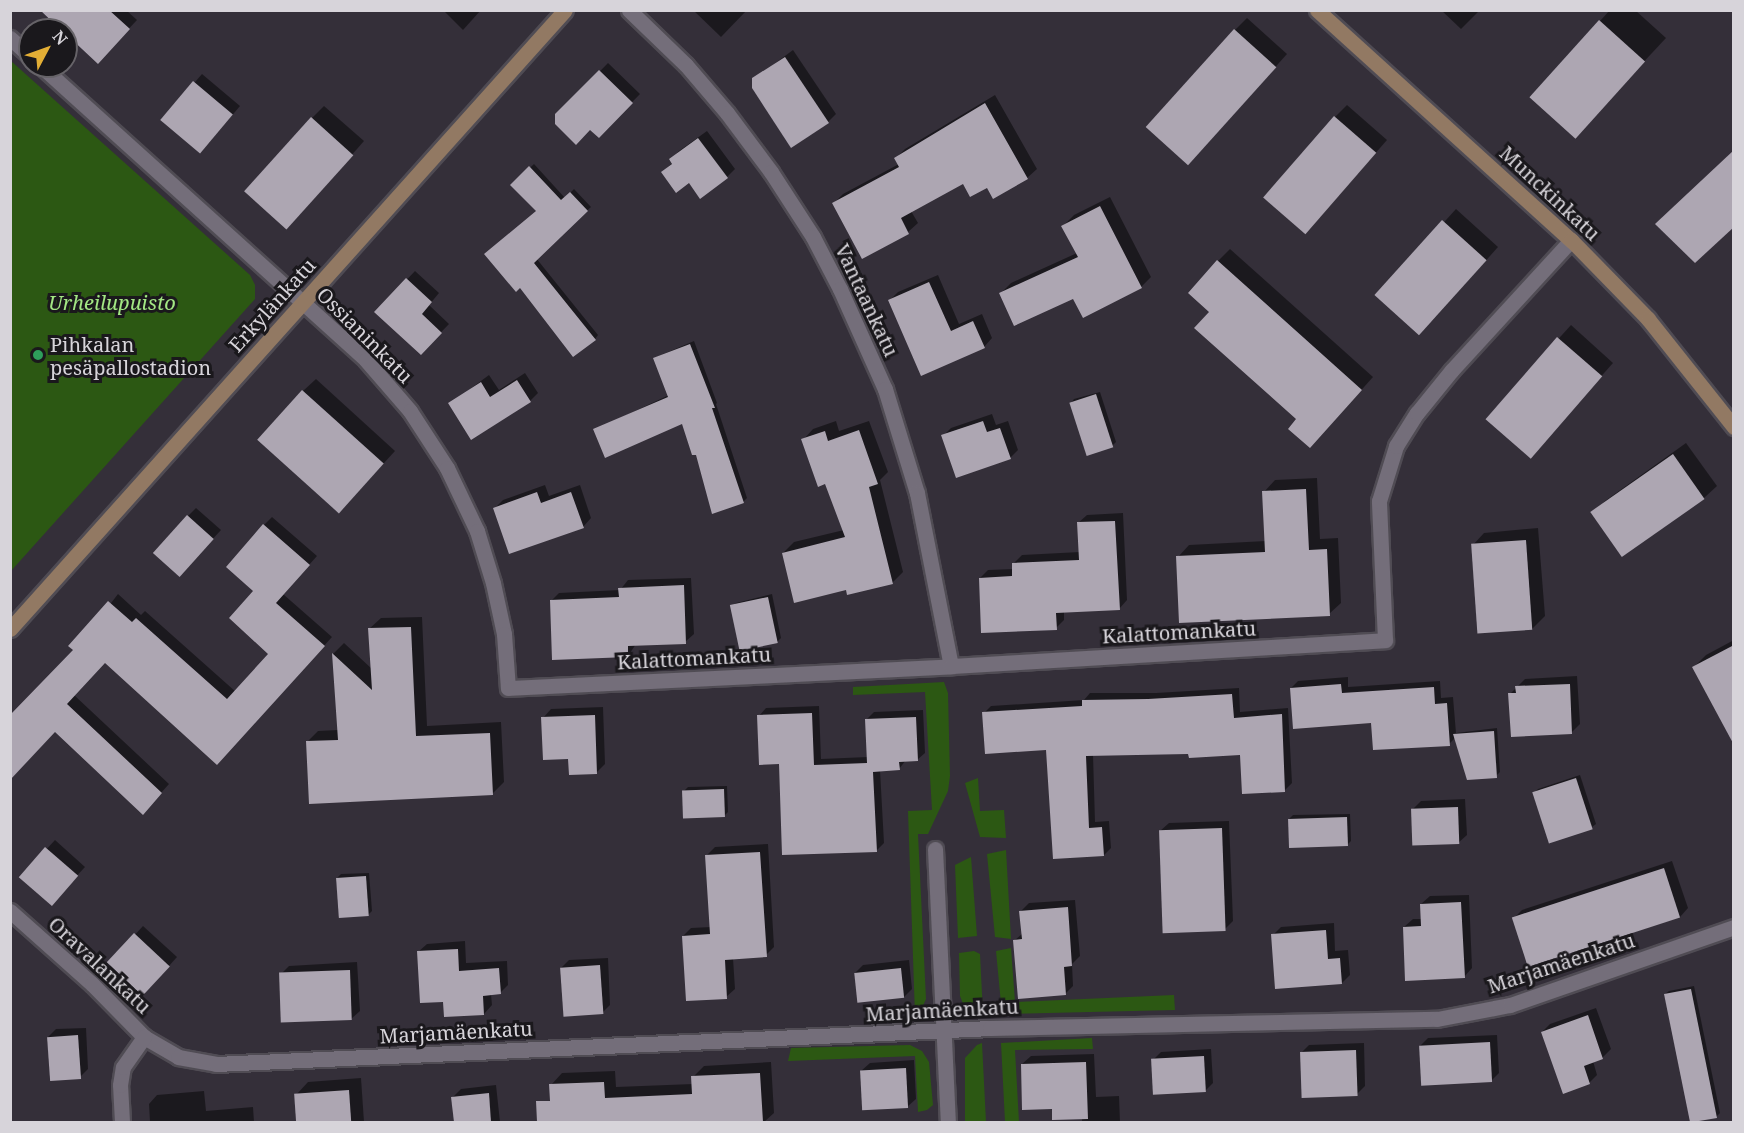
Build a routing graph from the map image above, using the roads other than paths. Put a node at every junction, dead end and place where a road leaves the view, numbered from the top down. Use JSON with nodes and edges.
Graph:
{"nodes":[{"id":1,"x":565,"y":10,"type":"edge"},
{"id":2,"x":629,"y":10,"type":"edge"},
{"id":3,"x":1317,"y":10,"type":"edge"},
{"id":4,"x":54,"y":78,"type":"edge"},
{"id":5,"x":1571,"y":240,"type":"junction"},
{"id":6,"x":302,"y":302,"type":"junction"},
{"id":7,"x":1734,"y":427,"type":"edge"},
{"id":8,"x":10,"y":629,"type":"edge"},
{"id":9,"x":951,"y":666,"type":"junction"},
{"id":10,"x":508,"y":688,"type":"joint"},
{"id":11,"x":935,"y":849,"type":"dead end"},
{"id":12,"x":10,"y":911,"type":"edge"},
{"id":13,"x":1734,"y":927,"type":"edge"},
{"id":14,"x":944,"y":1031,"type":"junction"},
{"id":15,"x":144,"y":1037,"type":"junction"},
{"id":16,"x":122,"y":1122,"type":"edge"},
{"id":17,"x":948,"y":1122,"type":"edge"}],
"edges":[{"from":1,"to":6,"type":"street","name":"Erkylänkatu"},
{"from":2,"to":9,"type":"street","name":"Vantaankatu"},
{"from":3,"to":5,"type":"street","name":"Munckinkatu"},
{"from":4,"to":6,"type":"street","name":"Ossianinkatu"},
{"from":5,"to":7,"type":"street","name":"Munckinkatu"},
{"from":5,"to":9,"type":"street","name":"Kalattomankatu"},
{"from":6,"to":8,"type":"street","name":"Erkylänkatu"},
{"from":6,"to":10,"type":"street","name":"Ossianinkatu"},
{"from":9,"to":10,"type":"street","name":"Kalattomankatu"},
{"from":11,"to":14,"type":"street"},
{"from":12,"to":15,"type":"street","name":"Oravalankatu"},
{"from":13,"to":14,"type":"street","name":"Marjamäenkatu"},
{"from":14,"to":15,"type":"street","name":"Marjamäenkatu"},
{"from":14,"to":17,"type":"street"},
{"from":15,"to":16,"type":"street","name":"Oravalankatu"}]}
